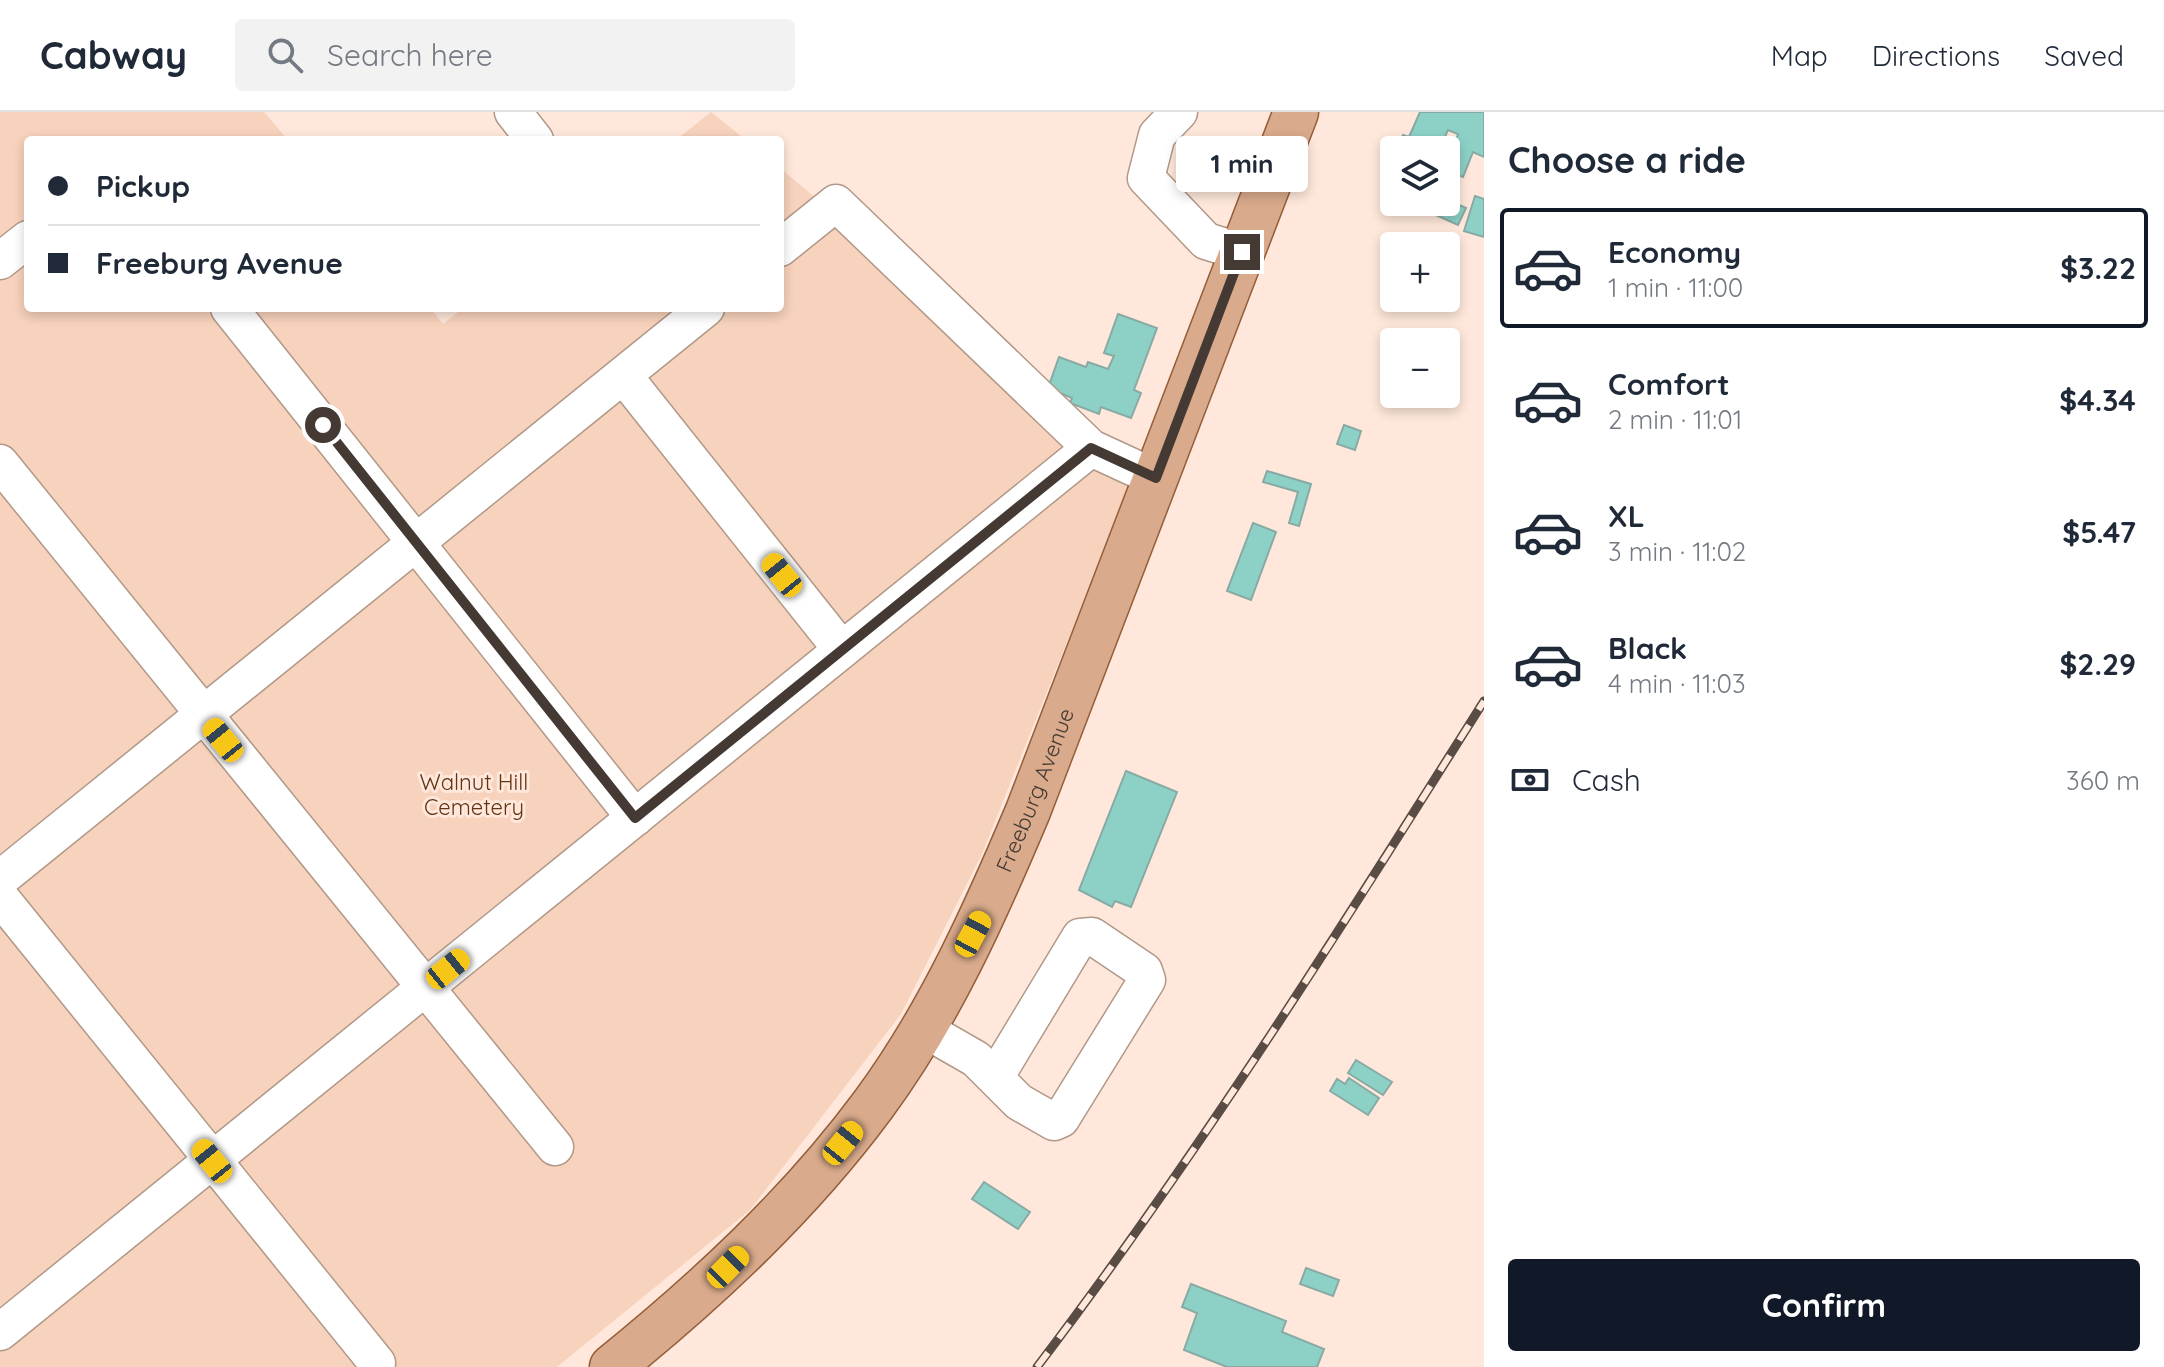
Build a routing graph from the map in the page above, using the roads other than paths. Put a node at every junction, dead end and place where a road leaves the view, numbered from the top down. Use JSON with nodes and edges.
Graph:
{"nodes":[{"id":1,"x":513,"y":112,"type":"edge"},
{"id":2,"x":1179,"y":112,"type":"edge"},
{"id":3,"x":1296,"y":112,"type":"edge"},
{"id":4,"x":532,"y":136,"type":"edge"},
{"id":5,"x":24,"y":242,"type":"edge"},
{"id":6,"x":784,"y":245,"type":"edge"},
{"id":7,"x":1242,"y":252,"type":"junction"},
{"id":8,"x":0,"y":261,"type":"edge"},
{"id":9,"x":232,"y":312,"type":"edge"},
{"id":10,"x":701,"y":312,"type":"edge"},
{"id":11,"x":623,"y":375,"type":"junction"},
{"id":12,"x":1091,"y":448,"type":"junction"},
{"id":13,"x":0,"y":463,"type":"edge"},
{"id":14,"x":1156,"y":478,"type":"junction"},
{"id":15,"x":417,"y":541,"type":"junction"},
{"id":16,"x":842,"y":650,"type":"junction"},
{"id":17,"x":203,"y":715,"type":"junction"},
{"id":18,"x":635,"y":818,"type":"junction"},
{"id":19,"x":0,"y":879,"type":"edge"},
{"id":20,"x":0,"y":897,"type":"edge"},
{"id":21,"x":425,"y":988,"type":"junction"},
{"id":22,"x":922,"y":1028,"type":"junction"},
{"id":23,"x":996,"y":1076,"type":"junction"},
{"id":24,"x":555,"y":1147,"type":"dead end"},
{"id":25,"x":212,"y":1161,"type":"junction"},
{"id":26,"x":1,"y":1328,"type":"edge"},
{"id":27,"x":377,"y":1363,"type":"dead end"},
{"id":28,"x":612,"y":1367,"type":"edge"}],
"edges":[{"from":1,"to":4,"type":"street"},
{"from":2,"to":7,"type":"street"},
{"from":3,"to":7,"type":"main road","name":"Freeburg Avenue"},
{"from":5,"to":8,"type":"street"},
{"from":6,"to":12,"type":"street"},
{"from":7,"to":14,"type":"main road","name":"Freeburg Avenue"},
{"from":9,"to":15,"type":"street"},
{"from":10,"to":11,"type":"street"},
{"from":11,"to":15,"type":"street"},
{"from":11,"to":16,"type":"street"},
{"from":12,"to":14,"type":"street"},
{"from":12,"to":16,"type":"street"},
{"from":13,"to":17,"type":"street"},
{"from":14,"to":22,"type":"main road","name":"Freeburg Avenue"},
{"from":15,"to":17,"type":"street"},
{"from":15,"to":18,"type":"street"},
{"from":16,"to":18,"type":"street"},
{"from":17,"to":19,"type":"street"},
{"from":17,"to":21,"type":"street"},
{"from":18,"to":21,"type":"street"},
{"from":20,"to":25,"type":"street"},
{"from":21,"to":24,"type":"street"},
{"from":21,"to":25,"type":"street"},
{"from":22,"to":23,"type":"street"},
{"from":22,"to":28,"type":"main road","name":"Freeburg Avenue"},
{"from":23,"to":23,"type":"street"},
{"from":25,"to":26,"type":"street"},
{"from":25,"to":27,"type":"street"}]}
